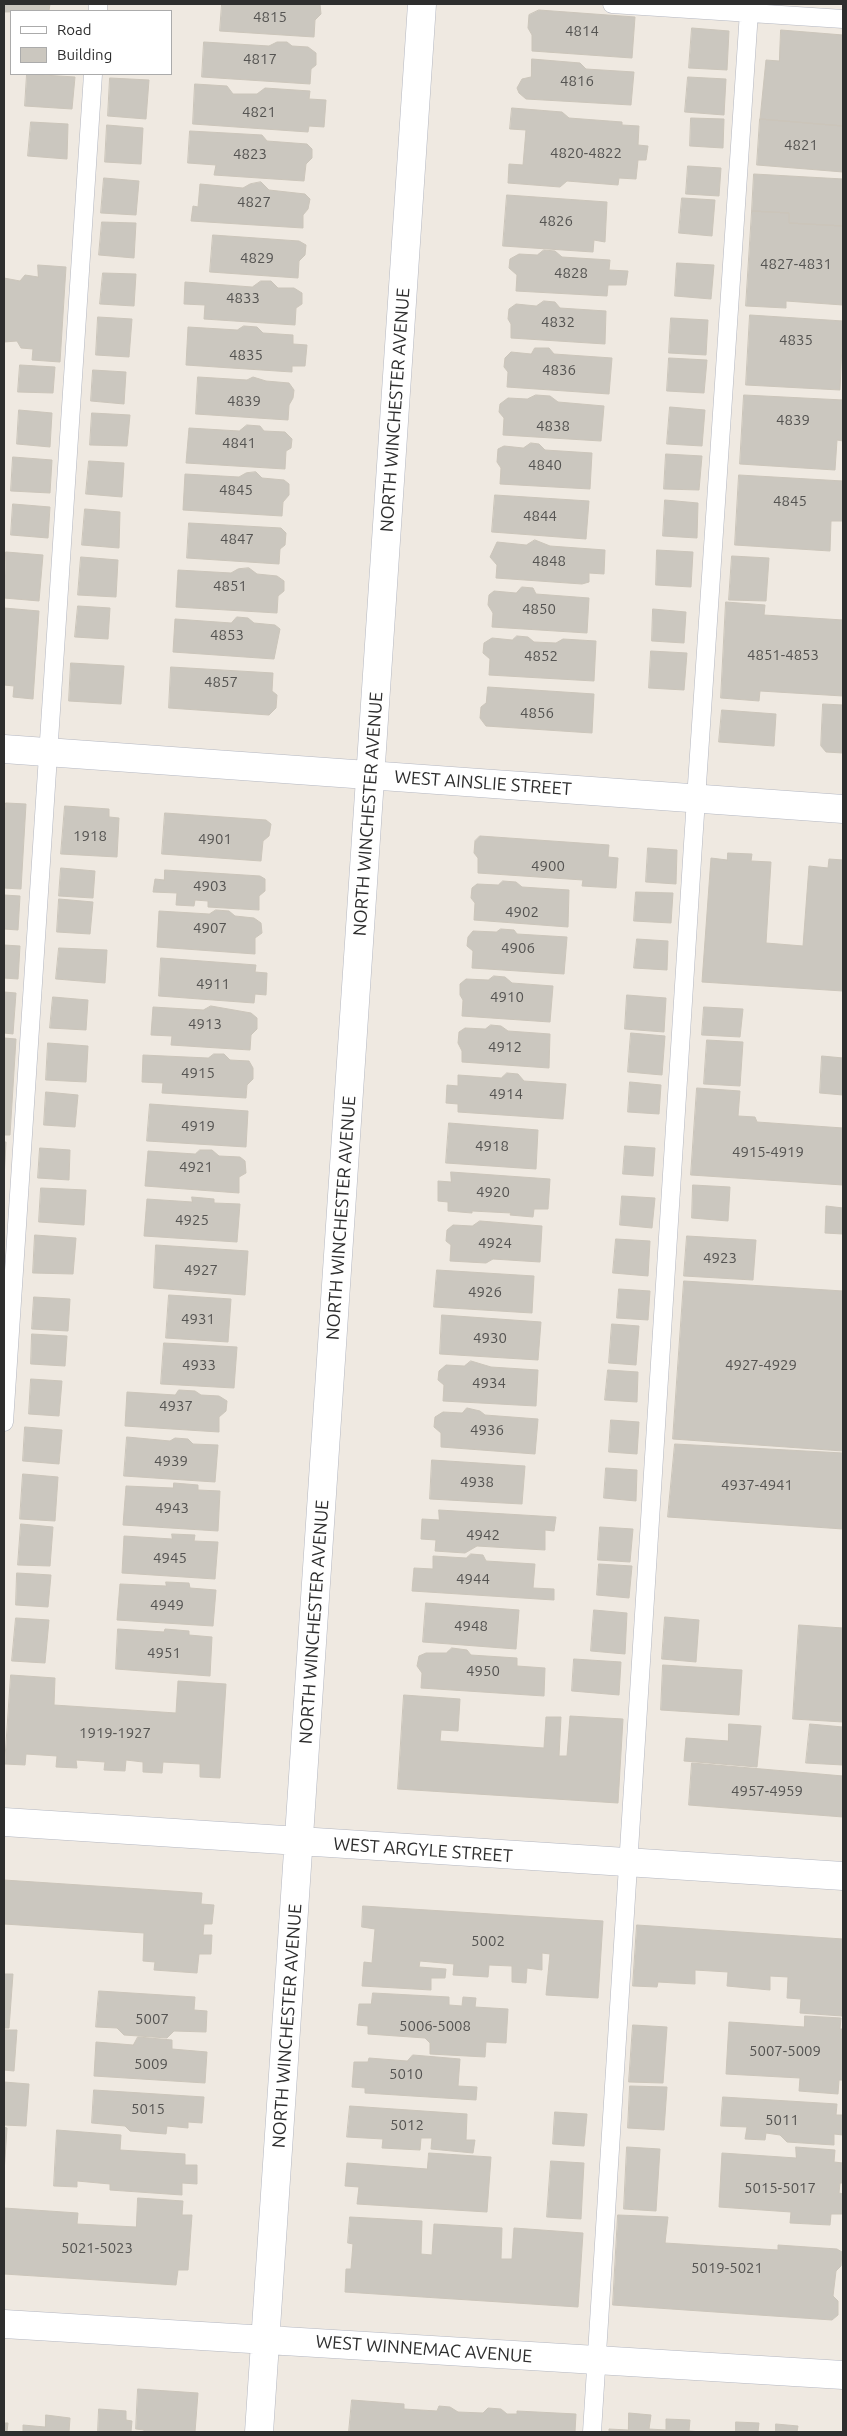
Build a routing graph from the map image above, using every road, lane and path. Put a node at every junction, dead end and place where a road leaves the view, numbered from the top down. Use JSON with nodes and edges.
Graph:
{"nodes":[{"id":1,"x":422,"y":4,"type":"edge"},
{"id":2,"x":612,"y":4,"type":"edge"},
{"id":3,"x":749,"y":12,"type":"junction"},
{"id":4,"x":843,"y":19,"type":"edge"},
{"id":5,"x":94,"y":75,"type":"edge"},
{"id":6,"x":4,"y":749,"type":"edge"},
{"id":7,"x":48,"y":752,"type":"junction"},
{"id":8,"x":370,"y":775,"type":"junction"},
{"id":9,"x":696,"y":798,"type":"junction"},
{"id":10,"x":843,"y":809,"type":"edge"},
{"id":11,"x":4,"y":1422,"type":"edge"},
{"id":12,"x":4,"y":1822,"type":"edge"},
{"id":13,"x":299,"y":1842,"type":"junction"},
{"id":14,"x":629,"y":1863,"type":"junction"},
{"id":15,"x":843,"y":1876,"type":"edge"},
{"id":16,"x":4,"y":2324,"type":"edge"},
{"id":17,"x":266,"y":2340,"type":"junction"},
{"id":18,"x":597,"y":2360,"type":"junction"},
{"id":19,"x":843,"y":2374,"type":"edge"},
{"id":20,"x":259,"y":2432,"type":"edge"},
{"id":21,"x":592,"y":2432,"type":"edge"}],
"edges":[{"from":1,"to":8,"type":"street","name":"NORTH WINCHESTER AVENUE"},
{"from":2,"to":3,"type":"lane"},
{"from":3,"to":4,"type":"lane"},
{"from":3,"to":9,"type":"lane"},
{"from":5,"to":7,"type":"lane"},
{"from":6,"to":7,"type":"street","name":"WEST AINSLIE STREET"},
{"from":7,"to":8,"type":"street","name":"WEST AINSLIE STREET"},
{"from":7,"to":11,"type":"lane"},
{"from":8,"to":9,"type":"street","name":"WEST AINSLIE STREET"},
{"from":8,"to":13,"type":"street","name":"NORTH WINCHESTER AVENUE"},
{"from":9,"to":10,"type":"street","name":"WEST AINSLIE STREET"},
{"from":9,"to":14,"type":"lane"},
{"from":12,"to":13,"type":"street","name":"WEST ARGYLE STREET"},
{"from":13,"to":14,"type":"street","name":"WEST ARGYLE STREET"},
{"from":13,"to":17,"type":"street","name":"NORTH WINCHESTER AVENUE"},
{"from":14,"to":15,"type":"street","name":"WEST ARGYLE STREET"},
{"from":14,"to":18,"type":"lane"},
{"from":16,"to":17,"type":"street","name":"WEST WINNEMAC AVENUE"},
{"from":17,"to":18,"type":"street","name":"WEST WINNEMAC AVENUE"},
{"from":17,"to":20,"type":"street","name":"NORTH WINCHESTER AVENUE"},
{"from":18,"to":19,"type":"street","name":"WEST WINNEMAC AVENUE"},
{"from":18,"to":21,"type":"lane"}]}
